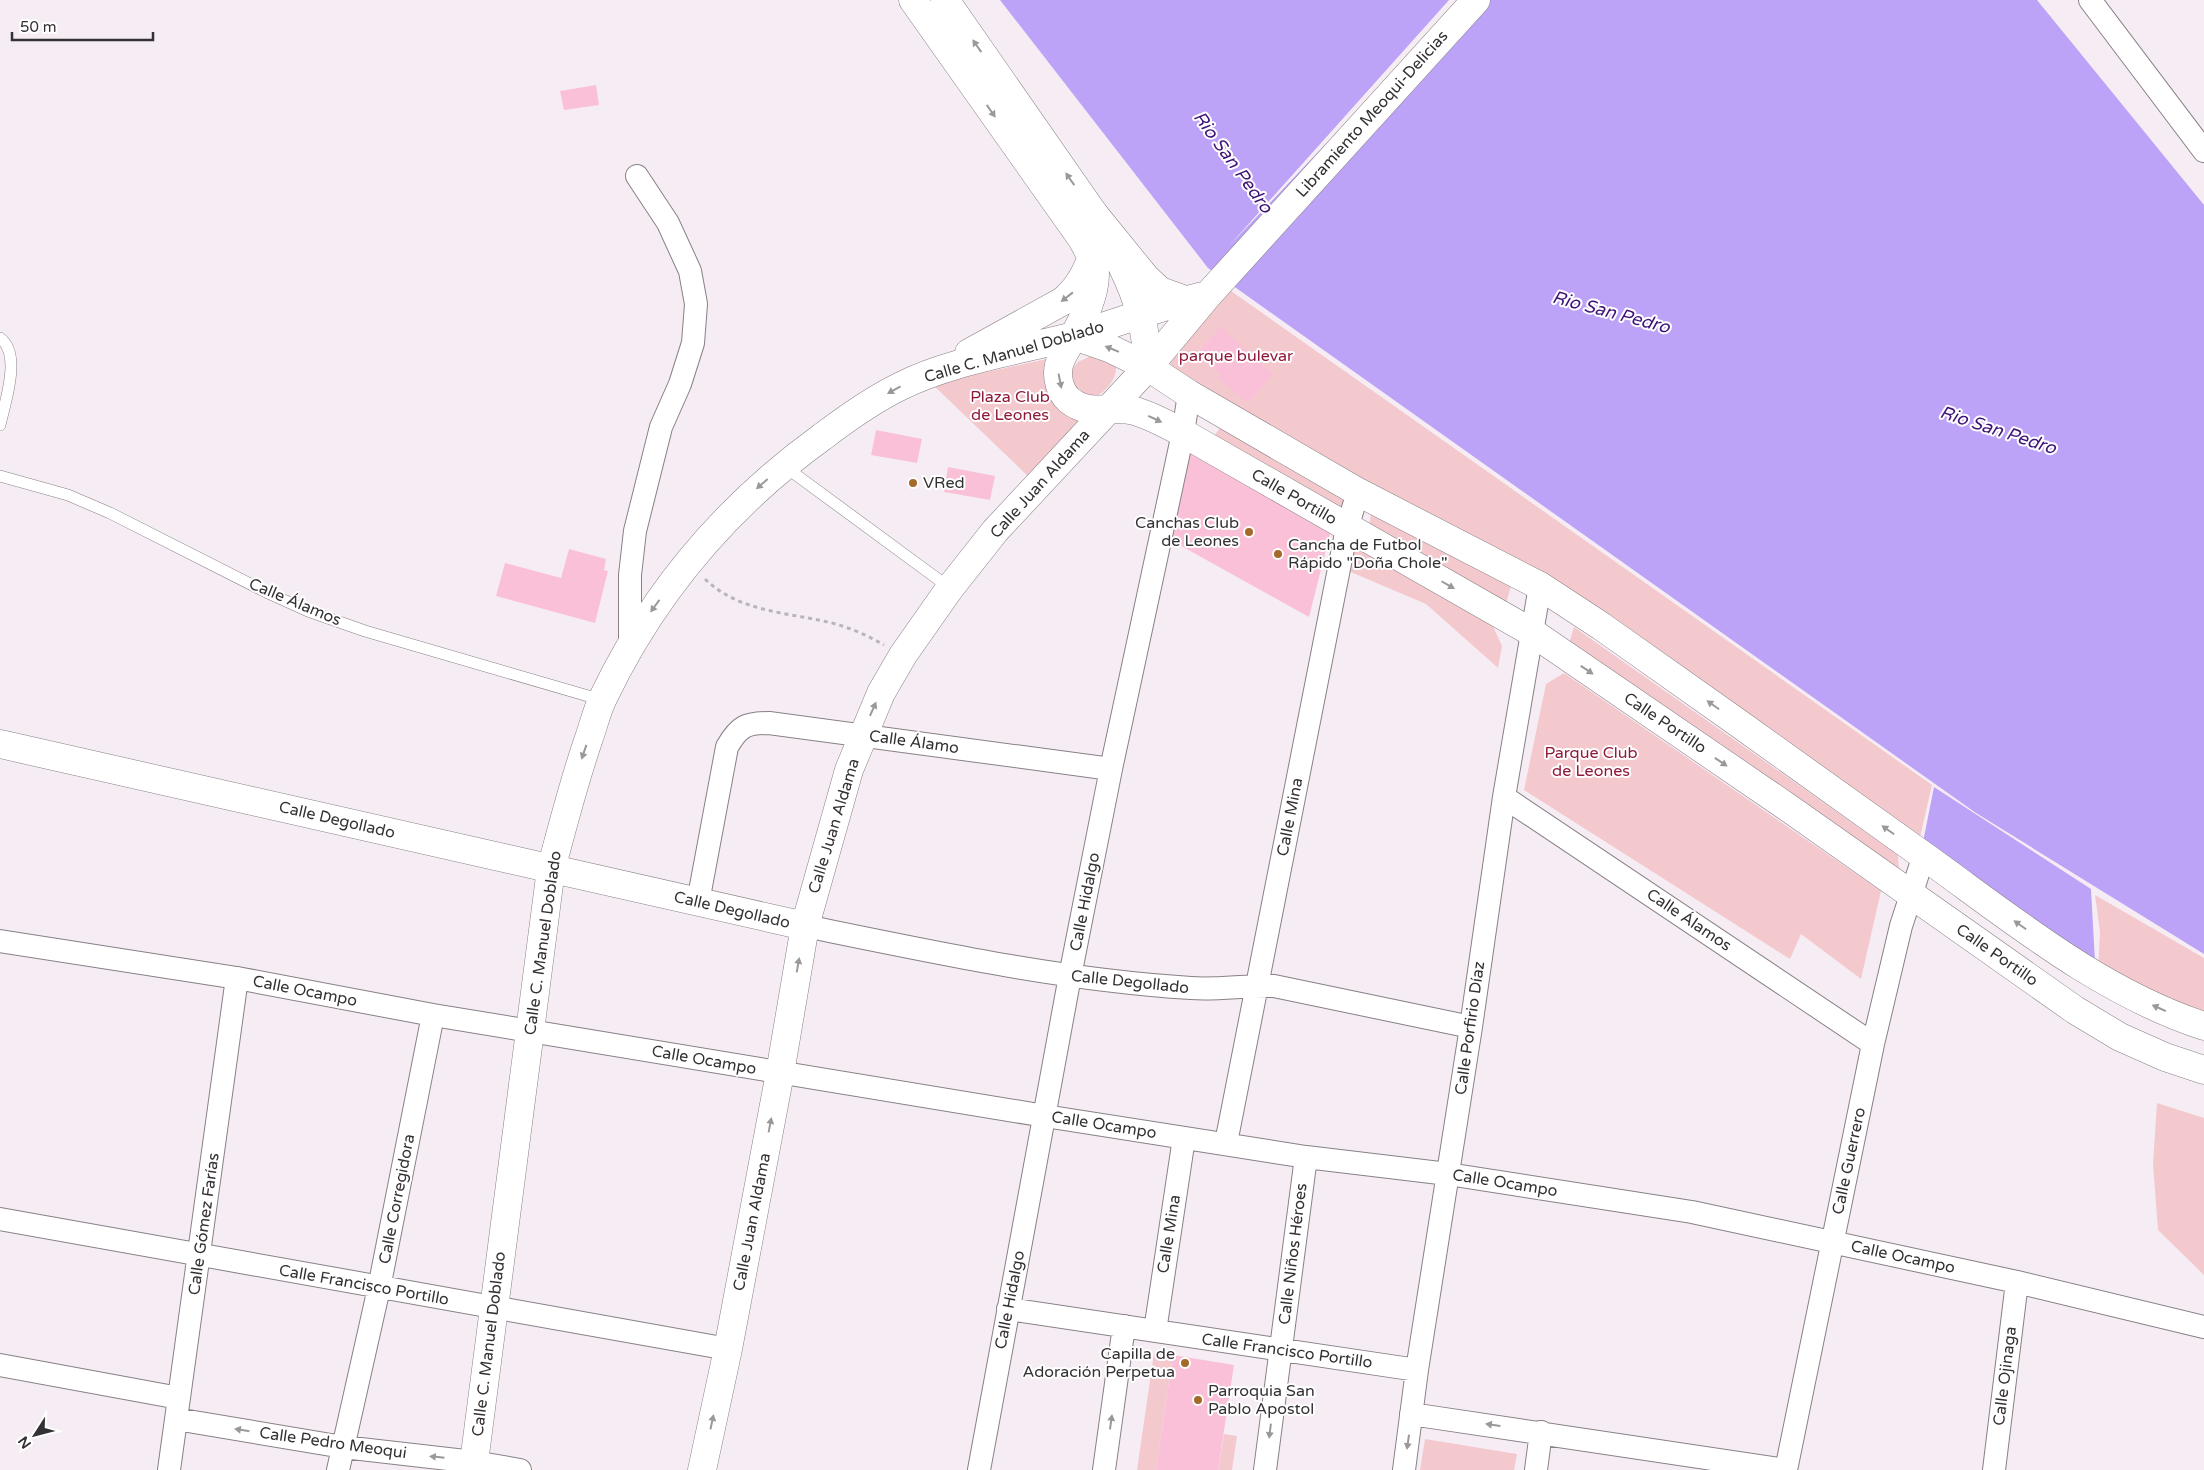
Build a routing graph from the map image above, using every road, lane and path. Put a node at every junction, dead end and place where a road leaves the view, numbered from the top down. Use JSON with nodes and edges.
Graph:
{"nodes":[{"id":1,"x":913,"y":0,"type":"edge"},
{"id":2,"x":945,"y":0,"type":"edge"},
{"id":3,"x":1476,"y":0,"type":"edge"},
{"id":4,"x":2090,"y":0,"type":"edge"},
{"id":5,"x":2204,"y":150,"type":"edge"},
{"id":6,"x":637,"y":176,"type":"dead end"},
{"id":7,"x":1094,"y":214,"type":"junction"},
{"id":8,"x":1092,"y":257,"type":"junction"},
{"id":9,"x":1202,"y":295,"type":"junction"},
{"id":10,"x":1141,"y":315,"type":"junction"},
{"id":11,"x":1074,"y":336,"type":"junction"},
{"id":12,"x":2,"y":339,"type":"edge"},
{"id":13,"x":1148,"y":366,"type":"junction"},
{"id":14,"x":936,"y":372,"type":"junction"},
{"id":15,"x":1189,"y":394,"type":"junction"},
{"id":16,"x":1108,"y":410,"type":"junction"},
{"id":17,"x":0,"y":425,"type":"edge"},
{"id":18,"x":1183,"y":433,"type":"junction"},
{"id":19,"x":783,"y":465,"type":"junction"},
{"id":20,"x":0,"y":476,"type":"edge"},
{"id":21,"x":1358,"y":492,"type":"junction"},
{"id":22,"x":1347,"y":528,"type":"junction"},
{"id":23,"x":688,"y":563,"type":"junction"},
{"id":24,"x":1540,"y":586,"type":"junction"},
{"id":25,"x":950,"y":588,"type":"junction"},
{"id":26,"x":1533,"y":633,"type":"junction"},
{"id":27,"x":630,"y":648,"type":"junction"},
{"id":28,"x":903,"y":655,"type":"junction"},
{"id":29,"x":602,"y":700,"type":"junction"},
{"id":30,"x":862,"y":735,"type":"junction"},
{"id":31,"x":0,"y":744,"type":"edge"},
{"id":32,"x":1112,"y":769,"type":"junction"},
{"id":33,"x":1504,"y":796,"type":"junction"},
{"id":34,"x":1924,"y":856,"type":"junction"},
{"id":35,"x":551,"y":869,"type":"junction"},
{"id":36,"x":1910,"y":895,"type":"junction"},
{"id":37,"x":698,"y":902,"type":"junction"},
{"id":38,"x":805,"y":926,"type":"junction"},
{"id":39,"x":0,"y":941,"type":"edge"},
{"id":40,"x":1070,"y":976,"type":"junction"},
{"id":41,"x":237,"y":978,"type":"junction"},
{"id":42,"x":1257,"y":986,"type":"junction"},
{"id":43,"x":433,"y":1015,"type":"junction"},
{"id":44,"x":2204,"y":1026,"type":"edge"},
{"id":45,"x":1471,"y":1027,"type":"junction"},
{"id":46,"x":530,"y":1030,"type":"junction"},
{"id":47,"x":1873,"y":1044,"type":"junction"},
{"id":48,"x":2204,"y":1070,"type":"edge"},
{"id":49,"x":780,"y":1073,"type":"junction"},
{"id":50,"x":1045,"y":1116,"type":"junction"},
{"id":51,"x":1184,"y":1138,"type":"junction"},
{"id":52,"x":1226,"y":1143,"type":"junction"},
{"id":53,"x":1306,"y":1157,"type":"junction"},
{"id":54,"x":1448,"y":1174,"type":"junction"},
{"id":55,"x":0,"y":1219,"type":"edge"},
{"id":56,"x":1832,"y":1242,"type":"junction"},
{"id":57,"x":199,"y":1256,"type":"junction"},
{"id":58,"x":2016,"y":1282,"type":"junction"},
{"id":59,"x":379,"y":1288,"type":"junction"},
{"id":60,"x":494,"y":1307,"type":"junction"},
{"id":61,"x":1008,"y":1309,"type":"junction"},
{"id":62,"x":1124,"y":1326,"type":"junction"},
{"id":63,"x":2204,"y":1327,"type":"edge"},
{"id":64,"x":1155,"y":1331,"type":"junction"},
{"id":65,"x":728,"y":1349,"type":"junction"},
{"id":66,"x":1281,"y":1350,"type":"junction"},
{"id":67,"x":0,"y":1365,"type":"edge"},
{"id":68,"x":1417,"y":1370,"type":"junction"},
{"id":69,"x":177,"y":1409,"type":"junction"},
{"id":70,"x":1411,"y":1414,"type":"junction"},
{"id":71,"x":1541,"y":1432,"type":"junction"},
{"id":72,"x":343,"y":1447,"type":"junction"},
{"id":73,"x":473,"y":1466,"type":"edge"},
{"id":74,"x":169,"y":1470,"type":"edge"},
{"id":75,"x":338,"y":1470,"type":"edge"},
{"id":76,"x":520,"y":1470,"type":"edge"},
{"id":77,"x":702,"y":1470,"type":"edge"},
{"id":78,"x":979,"y":1470,"type":"edge"},
{"id":79,"x":1104,"y":1470,"type":"edge"},
{"id":80,"x":1265,"y":1470,"type":"edge"},
{"id":81,"x":1404,"y":1470,"type":"edge"},
{"id":82,"x":1536,"y":1470,"type":"edge"},
{"id":83,"x":1786,"y":1470,"type":"edge"},
{"id":84,"x":1994,"y":1470,"type":"edge"}],
"edges":[{"from":1,"to":8,"type":"main road","one_way":true},
{"from":7,"to":2,"type":"main road","one_way":true},
{"from":3,"to":9,"type":"main road","name":"Libramiento Meoqui-Delicias"},
{"from":4,"to":5,"type":"street"},
{"from":6,"to":27,"type":"street"},
{"from":7,"to":9,"type":"main road"},
{"from":7,"to":10,"type":"main road"},
{"from":8,"to":11,"type":"main road","name":"Calle Portillo"},
{"from":8,"to":14,"type":"main road","one_way":true},
{"from":9,"to":10,"type":"main road","name":"Calle C. Manuel Doblado"},
{"from":9,"to":13,"type":"main road","name":"Calle Juan Aldama"},
{"from":10,"to":11,"type":"main road","name":"Calle C. Manuel Doblado"},
{"from":10,"to":13,"type":"main road"},
{"from":13,"to":11,"type":"main road","one_way":true},
{"from":11,"to":14,"type":"main road","name":"Calle C. Manuel Doblado"},
{"from":11,"to":16,"type":"main road","name":"Calle Portillo","one_way":true},
{"from":12,"to":17,"type":"lane"},
{"from":13,"to":15,"type":"main road"},
{"from":13,"to":16,"type":"main road","name":"Calle Juan Aldama"},
{"from":14,"to":19,"type":"main road","name":"Calle C. Manuel Doblado","one_way":true},
{"from":15,"to":18,"type":"street","name":"Calle Hidalgo"},
{"from":15,"to":21,"type":"main road"},
{"from":16,"to":18,"type":"main road","name":"Calle Portillo","one_way":true},
{"from":16,"to":25,"type":"main road","name":"Calle Juan Aldama"},
{"from":18,"to":22,"type":"main road","name":"Calle Portillo"},
{"from":18,"to":32,"type":"street","name":"Calle Hidalgo"},
{"from":19,"to":23,"type":"main road","name":"Calle C. Manuel Doblado","one_way":true},
{"from":19,"to":25,"type":"lane"},
{"from":20,"to":29,"type":"lane","name":"Calle Álamos"},
{"from":21,"to":22,"type":"street","name":"Calle Mina"},
{"from":21,"to":24,"type":"main road"},
{"from":22,"to":26,"type":"main road","name":"Calle Portillo","one_way":true},
{"from":22,"to":42,"type":"street","name":"Calle Mina"},
{"from":23,"to":27,"type":"main road","name":"Calle C. Manuel Doblado","one_way":true},
{"from":23,"to":28,"type":"path"},
{"from":24,"to":26,"type":"street","name":"Calle Porfirio Díaz"},
{"from":34,"to":24,"type":"main road","one_way":true},
{"from":25,"to":28,"type":"main road","name":"Calle Juan Aldama"},
{"from":26,"to":33,"type":"street","name":"Calle Porfirio Díaz"},
{"from":26,"to":36,"type":"main road","name":"Calle Portillo","one_way":true},
{"from":27,"to":29,"type":"main road","name":"Calle C. Manuel Doblado"},
{"from":30,"to":28,"type":"main road","name":"Calle Juan Aldama","one_way":true},
{"from":29,"to":35,"type":"main road","name":"Calle C. Manuel Doblado","one_way":true},
{"from":30,"to":32,"type":"street","name":"Calle Álamo"},
{"from":30,"to":37,"type":"street","name":"Calle Álamo"},
{"from":30,"to":38,"type":"main road","name":"Calle Juan Aldama"},
{"from":31,"to":35,"type":"main road","name":"Calle Degollado"},
{"from":32,"to":40,"type":"street","name":"Calle Hidalgo"},
{"from":33,"to":45,"type":"street","name":"Calle Porfirio Díaz"},
{"from":33,"to":47,"type":"street","name":"Calle Álamos"},
{"from":34,"to":36,"type":"street","name":"Calle Guerrero"},
{"from":44,"to":34,"type":"main road","one_way":true},
{"from":35,"to":37,"type":"main road","name":"Calle Degollado"},
{"from":35,"to":46,"type":"main road","name":"Calle C. Manuel Doblado"},
{"from":36,"to":47,"type":"street","name":"Calle Guerrero"},
{"from":36,"to":48,"type":"main road","name":"Calle Portillo"},
{"from":37,"to":38,"type":"main road","name":"Calle Degollado"},
{"from":38,"to":40,"type":"street","name":"Calle Degollado"},
{"from":49,"to":38,"type":"main road","name":"Calle Juan Aldama","one_way":true},
{"from":39,"to":41,"type":"street","name":"Calle Ocampo"},
{"from":40,"to":42,"type":"street","name":"Calle Degollado"},
{"from":40,"to":50,"type":"street","name":"Calle Hidalgo"},
{"from":41,"to":43,"type":"street","name":"Calle Ocampo"},
{"from":41,"to":57,"type":"street","name":"Calle Gómez Farías"},
{"from":42,"to":45,"type":"street","name":"Calle Degollado"},
{"from":42,"to":52,"type":"street","name":"Calle Mina"},
{"from":43,"to":46,"type":"street","name":"Calle Ocampo"},
{"from":43,"to":59,"type":"street","name":"Calle Corregidora"},
{"from":45,"to":54,"type":"street","name":"Calle Porfirio Díaz"},
{"from":46,"to":49,"type":"street","name":"Calle Ocampo"},
{"from":46,"to":60,"type":"main road","name":"Calle C. Manuel Doblado"},
{"from":47,"to":56,"type":"street","name":"Calle Guerrero"},
{"from":49,"to":50,"type":"street","name":"Calle Ocampo"},
{"from":65,"to":49,"type":"main road","name":"Calle Juan Aldama","one_way":true},
{"from":50,"to":51,"type":"street","name":"Calle Ocampo"},
{"from":50,"to":61,"type":"street","name":"Calle Hidalgo"},
{"from":51,"to":52,"type":"street","name":"Calle Ocampo"},
{"from":51,"to":64,"type":"street","name":"Calle Mina"},
{"from":52,"to":53,"type":"street","name":"Calle Ocampo"},
{"from":53,"to":54,"type":"street","name":"Calle Ocampo"},
{"from":53,"to":66,"type":"street","name":"Calle Niños Héroes"},
{"from":54,"to":56,"type":"street","name":"Calle Ocampo"},
{"from":54,"to":68,"type":"street","name":"Calle Porfirio Díaz"},
{"from":55,"to":57,"type":"street","name":"Calle Francisco Portillo"},
{"from":56,"to":58,"type":"street","name":"Calle Ocampo"},
{"from":56,"to":83,"type":"street","name":"Calle Guerrero"},
{"from":57,"to":59,"type":"street","name":"Calle Francisco Portillo"},
{"from":57,"to":69,"type":"street","name":"Calle Gómez Farías"},
{"from":58,"to":63,"type":"street","name":"Calle Ocampo"},
{"from":58,"to":84,"type":"street","name":"Calle Ojinaga"},
{"from":59,"to":60,"type":"street","name":"Calle Francisco Portillo"},
{"from":59,"to":72,"type":"street","name":"Calle Corregidora"},
{"from":60,"to":65,"type":"street","name":"Calle Francisco Portillo"},
{"from":60,"to":73,"type":"main road","name":"Calle C. Manuel Doblado"},
{"from":61,"to":62,"type":"street","name":"Calle Francisco Portillo"},
{"from":61,"to":78,"type":"street","name":"Calle Hidalgo"},
{"from":62,"to":64,"type":"street","name":"Calle Francisco Portillo"},
{"from":79,"to":62,"type":"street","one_way":true},
{"from":64,"to":66,"type":"street","name":"Calle Francisco Portillo"},
{"from":77,"to":65,"type":"main road","name":"Calle Juan Aldama","one_way":true},
{"from":66,"to":68,"type":"street","name":"Calle Francisco Portillo"},
{"from":66,"to":80,"type":"street","name":"Calle Niños Héroes","one_way":true},
{"from":67,"to":69,"type":"street","name":"Calle Pedro Meoqui"},
{"from":68,"to":70,"type":"street","name":"Calle Porfirio Díaz"},
{"from":72,"to":69,"type":"street","name":"Calle Pedro Meoqui","one_way":true},
{"from":69,"to":74,"type":"street","name":"Calle Gómez Farías"},
{"from":71,"to":70,"type":"street","one_way":true},
{"from":70,"to":81,"type":"street","name":"Calle Porfirio Díaz","one_way":true},
{"from":71,"to":82,"type":"street"},
{"from":71,"to":83,"type":"street"},
{"from":73,"to":72,"type":"street","name":"Calle Pedro Meoqui","one_way":true},
{"from":72,"to":75,"type":"street","name":"Calle Corregidora"},
{"from":73,"to":76,"type":"street","name":"Calle Pedro Meoqui"}]}
